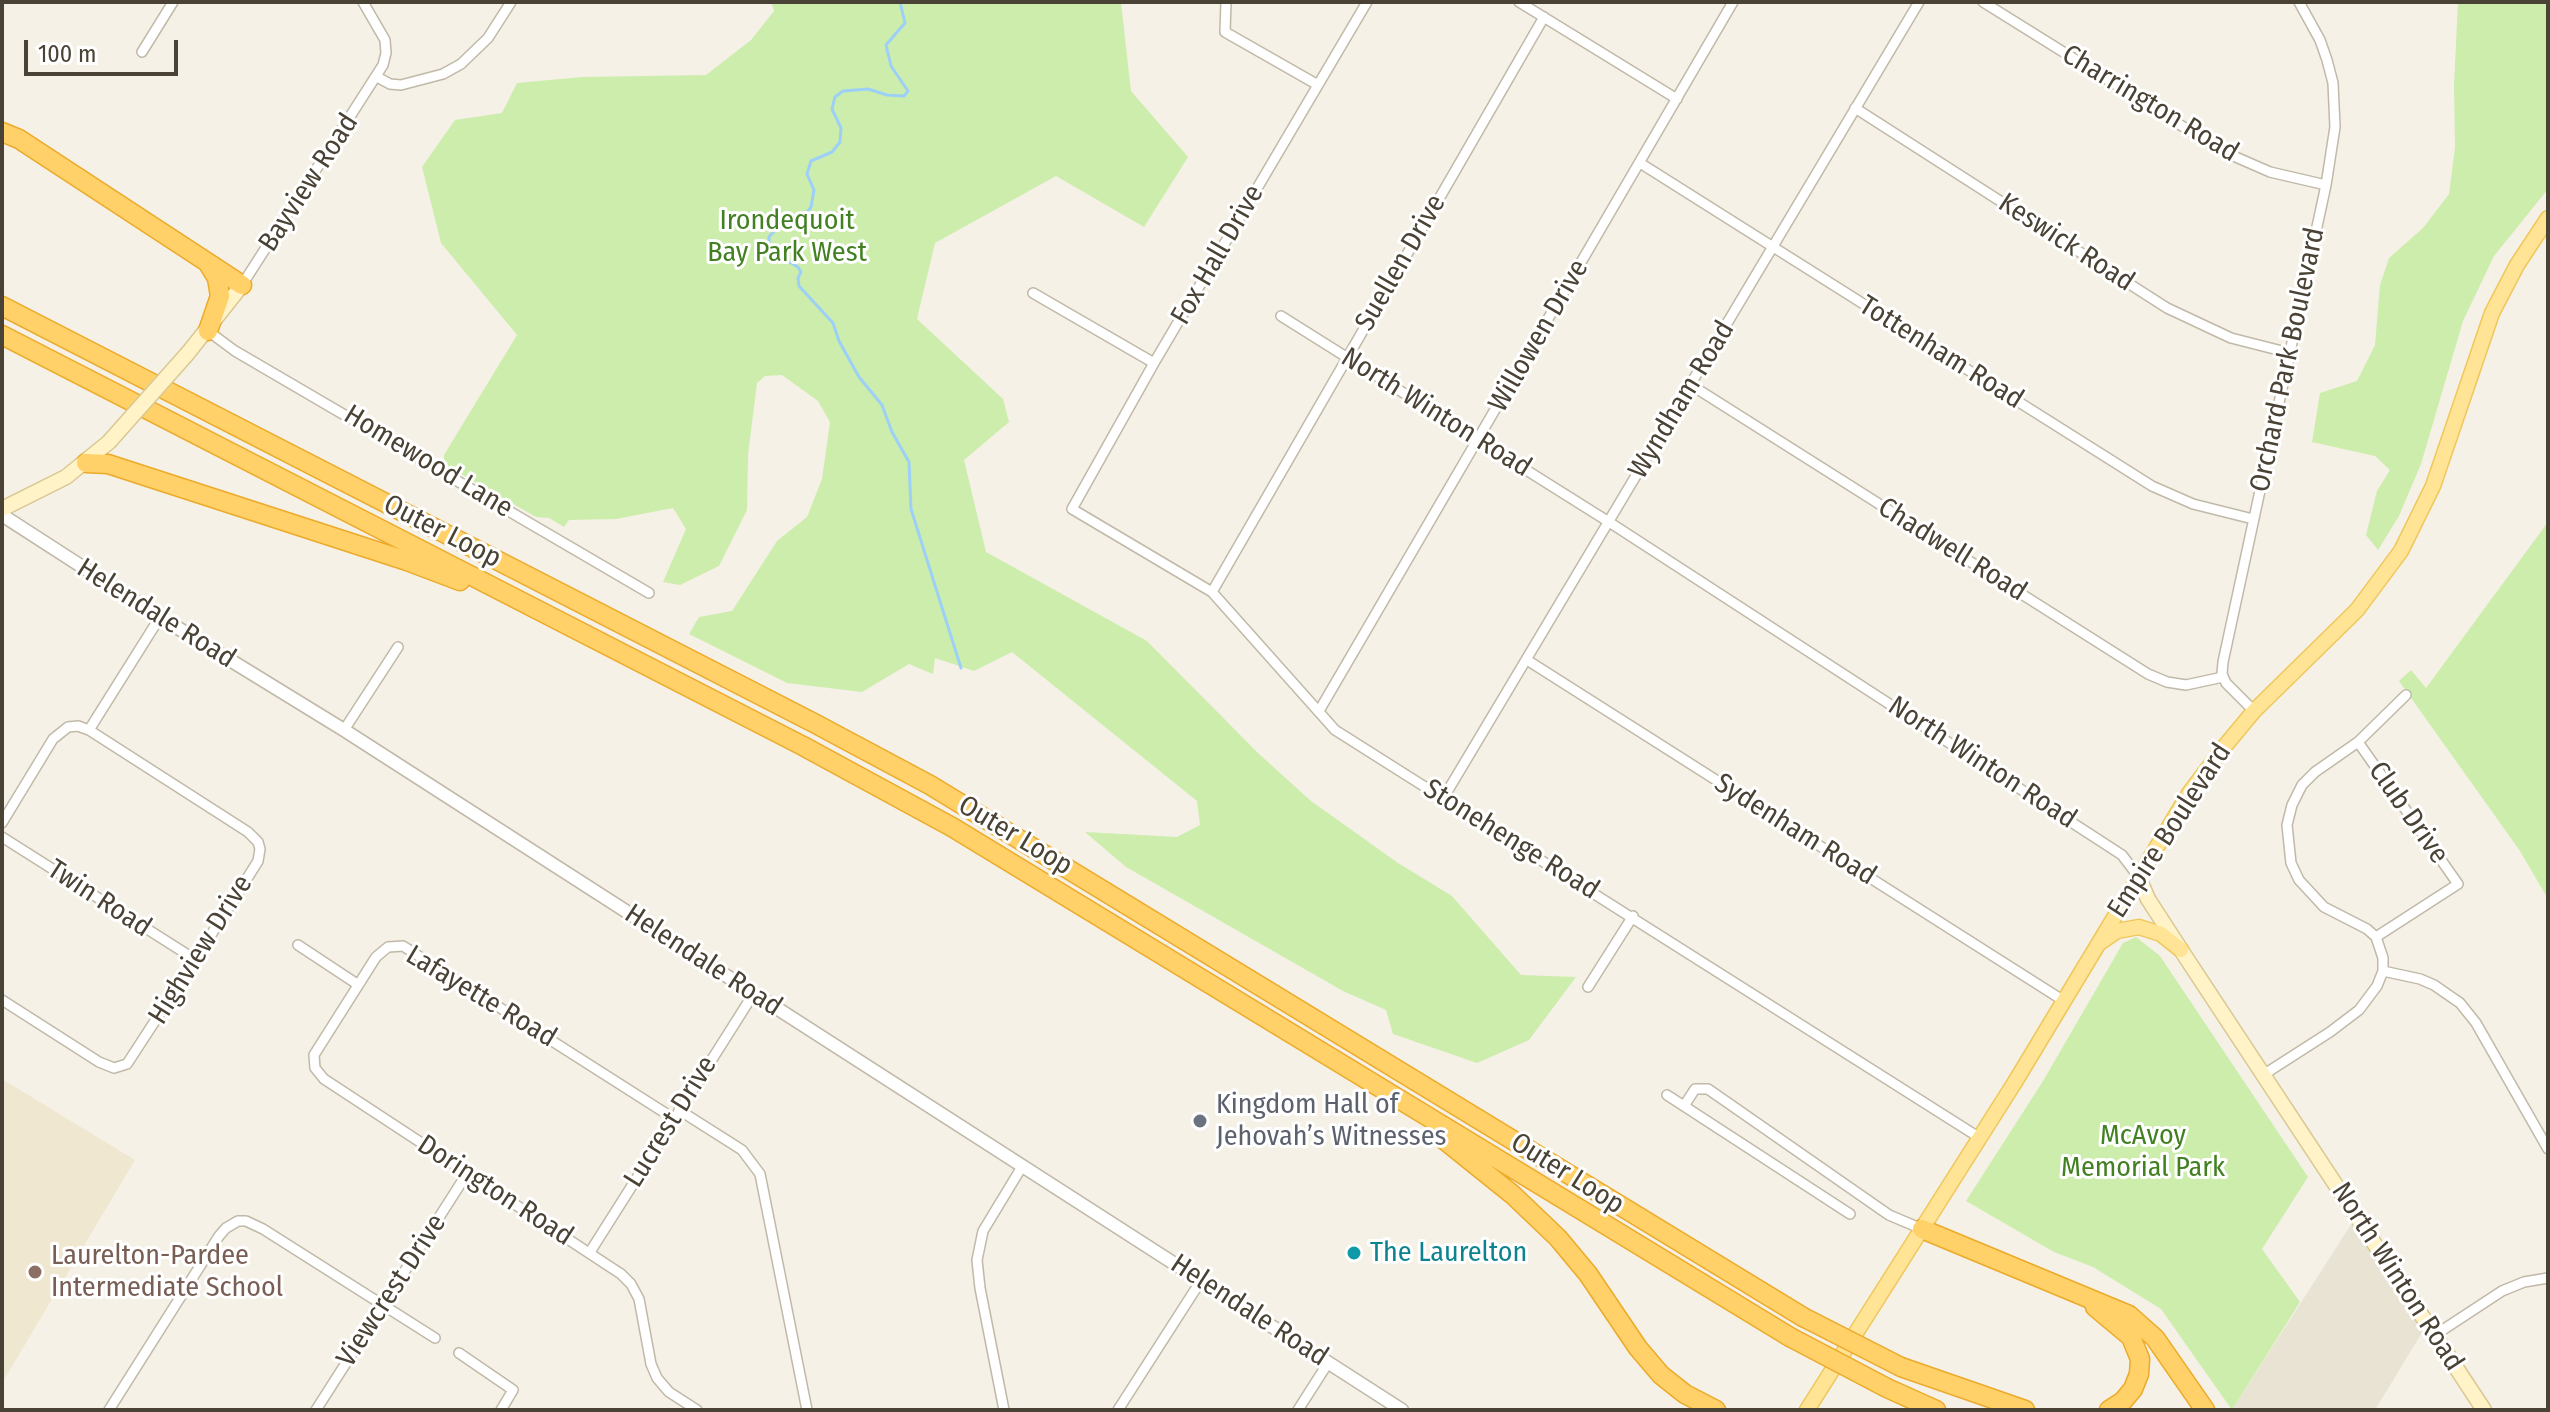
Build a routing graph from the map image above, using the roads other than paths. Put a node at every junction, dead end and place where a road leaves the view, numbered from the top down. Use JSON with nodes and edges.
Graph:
{"nodes":[{"id":1,"x":173,"y":2,"type":"edge"},
{"id":2,"x":363,"y":2,"type":"edge"},
{"id":3,"x":511,"y":2,"type":"edge"},
{"id":4,"x":1226,"y":2,"type":"edge"},
{"id":5,"x":1367,"y":2,"type":"edge"},
{"id":6,"x":1519,"y":2,"type":"edge"},
{"id":7,"x":1733,"y":2,"type":"edge"},
{"id":8,"x":1919,"y":2,"type":"edge"},
{"id":9,"x":1983,"y":2,"type":"edge"},
{"id":10,"x":2299,"y":2,"type":"edge"},
{"id":11,"x":1544,"y":17,"type":"junction"},
{"id":12,"x":142,"y":52,"type":"dead end"},
{"id":13,"x":377,"y":77,"type":"junction"},
{"id":14,"x":1318,"y":85,"type":"junction"},
{"id":15,"x":1677,"y":99,"type":"junction"},
{"id":16,"x":1855,"y":108,"type":"junction"},
{"id":17,"x":2,"y":132,"type":"edge"},
{"id":18,"x":1640,"y":163,"type":"junction"},
{"id":19,"x":2326,"y":185,"type":"junction"},
{"id":20,"x":2548,"y":218,"type":"edge"},
{"id":21,"x":1773,"y":246,"type":"junction"},
{"id":22,"x":204,"y":260,"type":"junction"},
{"id":23,"x":242,"y":285,"type":"junction"},
{"id":24,"x":1033,"y":293,"type":"dead end"},
{"id":25,"x":2,"y":303,"type":"edge"},
{"id":26,"x":1281,"y":316,"type":"dead end"},
{"id":27,"x":208,"y":331,"type":"junction"},
{"id":28,"x":2,"y":335,"type":"edge"},
{"id":29,"x":2290,"y":353,"type":"junction"},
{"id":30,"x":1347,"y":357,"type":"junction"},
{"id":31,"x":1154,"y":363,"type":"junction"},
{"id":32,"x":1691,"y":385,"type":"junction"},
{"id":33,"x":1478,"y":440,"type":"junction"},
{"id":34,"x":86,"y":463,"type":"junction"},
{"id":35,"x":2,"y":509,"type":"edge"},
{"id":36,"x":1072,"y":509,"type":"joint"},
{"id":37,"x":2,"y":515,"type":"edge"},
{"id":38,"x":2253,"y":519,"type":"junction"},
{"id":39,"x":1609,"y":522,"type":"junction"},
{"id":40,"x":1212,"y":592,"type":"junction"},
{"id":41,"x":649,"y":593,"type":"dead end"},
{"id":42,"x":160,"y":617,"type":"junction"},
{"id":43,"x":398,"y":647,"type":"dead end"},
{"id":44,"x":611,"y":647,"type":"junction"},
{"id":45,"x":1527,"y":660,"type":"junction"},
{"id":46,"x":2223,"y":677,"type":"junction"},
{"id":47,"x":2406,"y":695,"type":"dead end"},
{"id":48,"x":1319,"y":711,"type":"junction"},
{"id":49,"x":2254,"y":711,"type":"junction"},
{"id":50,"x":89,"y":730,"type":"junction"},
{"id":51,"x":344,"y":730,"type":"junction"},
{"id":52,"x":2358,"y":742,"type":"junction"},
{"id":53,"x":1444,"y":797,"type":"junction"},
{"id":54,"x":2,"y":823,"type":"edge"},
{"id":55,"x":2,"y":837,"type":"edge"},
{"id":56,"x":2138,"y":876,"type":"junction"},
{"id":57,"x":1633,"y":916,"type":"junction"},
{"id":58,"x":2376,"y":937,"type":"junction"},
{"id":59,"x":298,"y":945,"type":"dead end"},
{"id":60,"x":2095,"y":948,"type":"junction"},
{"id":61,"x":2181,"y":950,"type":"junction"},
{"id":62,"x":196,"y":960,"type":"junction"},
{"id":63,"x":2383,"y":971,"type":"junction"},
{"id":64,"x":357,"y":984,"type":"junction"},
{"id":65,"x":1588,"y":987,"type":"dead end"},
{"id":66,"x":754,"y":993,"type":"junction"},
{"id":67,"x":2,"y":1000,"type":"edge"},
{"id":68,"x":2064,"y":1001,"type":"junction"},
{"id":69,"x":2263,"y":1075,"type":"junction"},
{"id":70,"x":1384,"y":1091,"type":"junction"},
{"id":71,"x":1667,"y":1095,"type":"dead end"},
{"id":72,"x":1684,"y":1106,"type":"junction"},
{"id":73,"x":676,"y":1114,"type":"junction"},
{"id":74,"x":1980,"y":1138,"type":"junction"},
{"id":75,"x":2548,"y":1149,"type":"edge"},
{"id":76,"x":1023,"y":1165,"type":"junction"},
{"id":77,"x":468,"y":1172,"type":"junction"},
{"id":78,"x":1856,"y":1193,"type":"junction"},
{"id":79,"x":1922,"y":1229,"type":"junction"},
{"id":80,"x":590,"y":1252,"type":"junction"},
{"id":81,"x":2548,"y":1278,"type":"edge"},
{"id":82,"x":1202,"y":1279,"type":"junction"},
{"id":83,"x":2051,"y":1282,"type":"junction"},
{"id":84,"x":382,"y":1305,"type":"junction"},
{"id":85,"x":2435,"y":1335,"type":"junction"},
{"id":86,"x":435,"y":1338,"type":"dead end"},
{"id":87,"x":459,"y":1353,"type":"dead end"},
{"id":88,"x":1328,"y":1363,"type":"junction"},
{"id":89,"x":1901,"y":1367,"type":"junction"},
{"id":90,"x":109,"y":1410,"type":"edge"},
{"id":91,"x":316,"y":1410,"type":"edge"},
{"id":92,"x":501,"y":1410,"type":"edge"},
{"id":93,"x":697,"y":1410,"type":"edge"},
{"id":94,"x":807,"y":1410,"type":"edge"},
{"id":95,"x":1004,"y":1410,"type":"edge"},
{"id":96,"x":1118,"y":1410,"type":"edge"},
{"id":97,"x":1298,"y":1410,"type":"edge"},
{"id":98,"x":1402,"y":1410,"type":"edge"},
{"id":99,"x":1716,"y":1410,"type":"edge"},
{"id":100,"x":1807,"y":1410,"type":"edge"},
{"id":101,"x":1936,"y":1410,"type":"edge"},
{"id":102,"x":2002,"y":1410,"type":"edge"},
{"id":103,"x":2025,"y":1410,"type":"edge"},
{"id":104,"x":2109,"y":1410,"type":"edge"},
{"id":105,"x":2205,"y":1410,"type":"edge"},
{"id":106,"x":2484,"y":1410,"type":"edge"}],
"edges":[{"from":1,"to":12,"type":"street"},
{"from":2,"to":13,"type":"street","name":"Bayview Road"},
{"from":3,"to":13,"type":"street"},
{"from":4,"to":14,"type":"street"},
{"from":5,"to":14,"type":"street","name":"Fox Hall Drive"},
{"from":6,"to":11,"type":"street"},
{"from":7,"to":15,"type":"street","name":"Willowen Drive"},
{"from":8,"to":16,"type":"street","name":"Wyndham Road"},
{"from":9,"to":19,"type":"street","name":"Charrington Road"},
{"from":10,"to":19,"type":"street","name":"Orchard Park Boulevard"},
{"from":11,"to":15,"type":"street"},
{"from":11,"to":30,"type":"street","name":"Suellen Drive"},
{"from":13,"to":23,"type":"street","name":"Bayview Road"},
{"from":14,"to":31,"type":"street","name":"Fox Hall Drive"},
{"from":15,"to":18,"type":"street","name":"Willowen Drive"},
{"from":16,"to":21,"type":"street","name":"Wyndham Road"},
{"from":16,"to":29,"type":"street","name":"Keswick Road"},
{"from":17,"to":22,"type":"highway"},
{"from":18,"to":21,"type":"street","name":"Tottenham Road"},
{"from":18,"to":33,"type":"street","name":"Willowen Drive"},
{"from":19,"to":29,"type":"street","name":"Orchard Park Boulevard"},
{"from":20,"to":49,"type":"main road","name":"Empire Boulevard"},
{"from":21,"to":32,"type":"street","name":"Wyndham Road"},
{"from":21,"to":38,"type":"street","name":"Tottenham Road"},
{"from":22,"to":23,"type":"highway"},
{"from":22,"to":27,"type":"highway"},
{"from":23,"to":27,"type":"main road","name":"Bayview Road"},
{"from":24,"to":31,"type":"street"},
{"from":25,"to":89,"type":"highway","name":"Outer Loop","bridge":true},
{"from":26,"to":30,"type":"street","name":"North Winton Road"},
{"from":27,"to":34,"type":"main road","name":"Bayview Road","bridge":true},
{"from":27,"to":41,"type":"street","name":"Homewood Lane"},
{"from":28,"to":44,"type":"highway","name":"Outer Loop"},
{"from":29,"to":38,"type":"street","name":"Orchard Park Boulevard"},
{"from":30,"to":33,"type":"street","name":"North Winton Road"},
{"from":30,"to":40,"type":"street","name":"Suellen Drive"},
{"from":31,"to":36,"type":"street","name":"Fox Hall Drive"},
{"from":32,"to":39,"type":"street","name":"Wyndham Road"},
{"from":32,"to":46,"type":"street","name":"Chadwell Road"},
{"from":33,"to":39,"type":"street","name":"North Winton Road"},
{"from":33,"to":48,"type":"street","name":"Willowen Drive"},
{"from":34,"to":35,"type":"main road","name":"Bayview Road"},
{"from":34,"to":44,"type":"highway"},
{"from":36,"to":40,"type":"street","name":"Stonehenge Road"},
{"from":37,"to":42,"type":"street","name":"Helendale Road"},
{"from":38,"to":46,"type":"street","name":"Orchard Park Boulevard"},
{"from":39,"to":45,"type":"street","name":"Wyndham Road"},
{"from":39,"to":56,"type":"street","name":"North Winton Road"},
{"from":40,"to":48,"type":"street","name":"Stonehenge Road"},
{"from":42,"to":50,"type":"street"},
{"from":42,"to":51,"type":"street","name":"Helendale Road"},
{"from":43,"to":51,"type":"street"},
{"from":44,"to":70,"type":"highway","name":"Outer Loop"},
{"from":45,"to":53,"type":"street","name":"Wyndham Road"},
{"from":45,"to":68,"type":"street","name":"Sydenham Road"},
{"from":46,"to":49,"type":"street"},
{"from":47,"to":52,"type":"street"},
{"from":48,"to":53,"type":"street","name":"Stonehenge Road"},
{"from":49,"to":56,"type":"main road","name":"Empire Boulevard"},
{"from":50,"to":54,"type":"street"},
{"from":50,"to":62,"type":"street","name":"Highview Drive"},
{"from":51,"to":66,"type":"street","name":"Helendale Road"},
{"from":52,"to":58,"type":"street"},
{"from":52,"to":58,"type":"street","name":"Club Drive"},
{"from":53,"to":57,"type":"street","name":"Stonehenge Road"},
{"from":55,"to":62,"type":"street","name":"Twin Road"},
{"from":56,"to":60,"type":"main road","name":"Empire Boulevard"},
{"from":56,"to":61,"type":"main road","name":"North Winton Road"},
{"from":57,"to":65,"type":"street"},
{"from":57,"to":74,"type":"street","name":"Stonehenge Road"},
{"from":58,"to":63,"type":"street"},
{"from":59,"to":64,"type":"street"},
{"from":60,"to":61,"type":"main road"},
{"from":60,"to":68,"type":"main road","name":"Empire Boulevard"},
{"from":61,"to":69,"type":"main road","name":"North Winton Road"},
{"from":62,"to":67,"type":"street","name":"Highview Drive"},
{"from":63,"to":69,"type":"street"},
{"from":63,"to":75,"type":"street"},
{"from":64,"to":73,"type":"street","name":"Lafayette Road"},
{"from":64,"to":77,"type":"street","name":"Dorington Road"},
{"from":66,"to":73,"type":"street","name":"Lucrest Drive"},
{"from":66,"to":76,"type":"street","name":"Helendale Road"},
{"from":68,"to":74,"type":"main road","name":"Empire Boulevard"},
{"from":69,"to":85,"type":"main road","name":"North Winton Road"},
{"from":70,"to":99,"type":"highway"},
{"from":70,"to":101,"type":"highway","name":"Outer Loop","bridge":true},
{"from":71,"to":72,"type":"street"},
{"from":72,"to":78,"type":"street"},
{"from":72,"to":78,"type":"street"},
{"from":73,"to":80,"type":"street","name":"Lucrest Drive"},
{"from":73,"to":94,"type":"street","name":"Lafayette Road"},
{"from":74,"to":79,"type":"main road","name":"Empire Boulevard"},
{"from":76,"to":82,"type":"street","name":"Helendale Road"},
{"from":76,"to":95,"type":"street"},
{"from":77,"to":80,"type":"street","name":"Dorington Road"},
{"from":77,"to":84,"type":"street","name":"Viewcrest Drive"},
{"from":78,"to":79,"type":"street"},
{"from":79,"to":83,"type":"highway"},
{"from":79,"to":100,"type":"main road","name":"Empire Boulevard"},
{"from":80,"to":93,"type":"street","name":"Dorington Road"},
{"from":81,"to":85,"type":"street"},
{"from":82,"to":88,"type":"street","name":"Helendale Road"},
{"from":82,"to":96,"type":"street"},
{"from":83,"to":104,"type":"highway"},
{"from":83,"to":105,"type":"highway"},
{"from":84,"to":86,"type":"street"},
{"from":84,"to":90,"type":"street"},
{"from":84,"to":91,"type":"street","name":"Viewcrest Drive"},
{"from":85,"to":106,"type":"main road","name":"North Winton Road"},
{"from":87,"to":92,"type":"street"},
{"from":88,"to":97,"type":"street"},
{"from":88,"to":98,"type":"street","name":"Helendale Road"},
{"from":89,"to":102,"type":"highway","name":"Outer Loop"},
{"from":89,"to":103,"type":"highway"}]}
